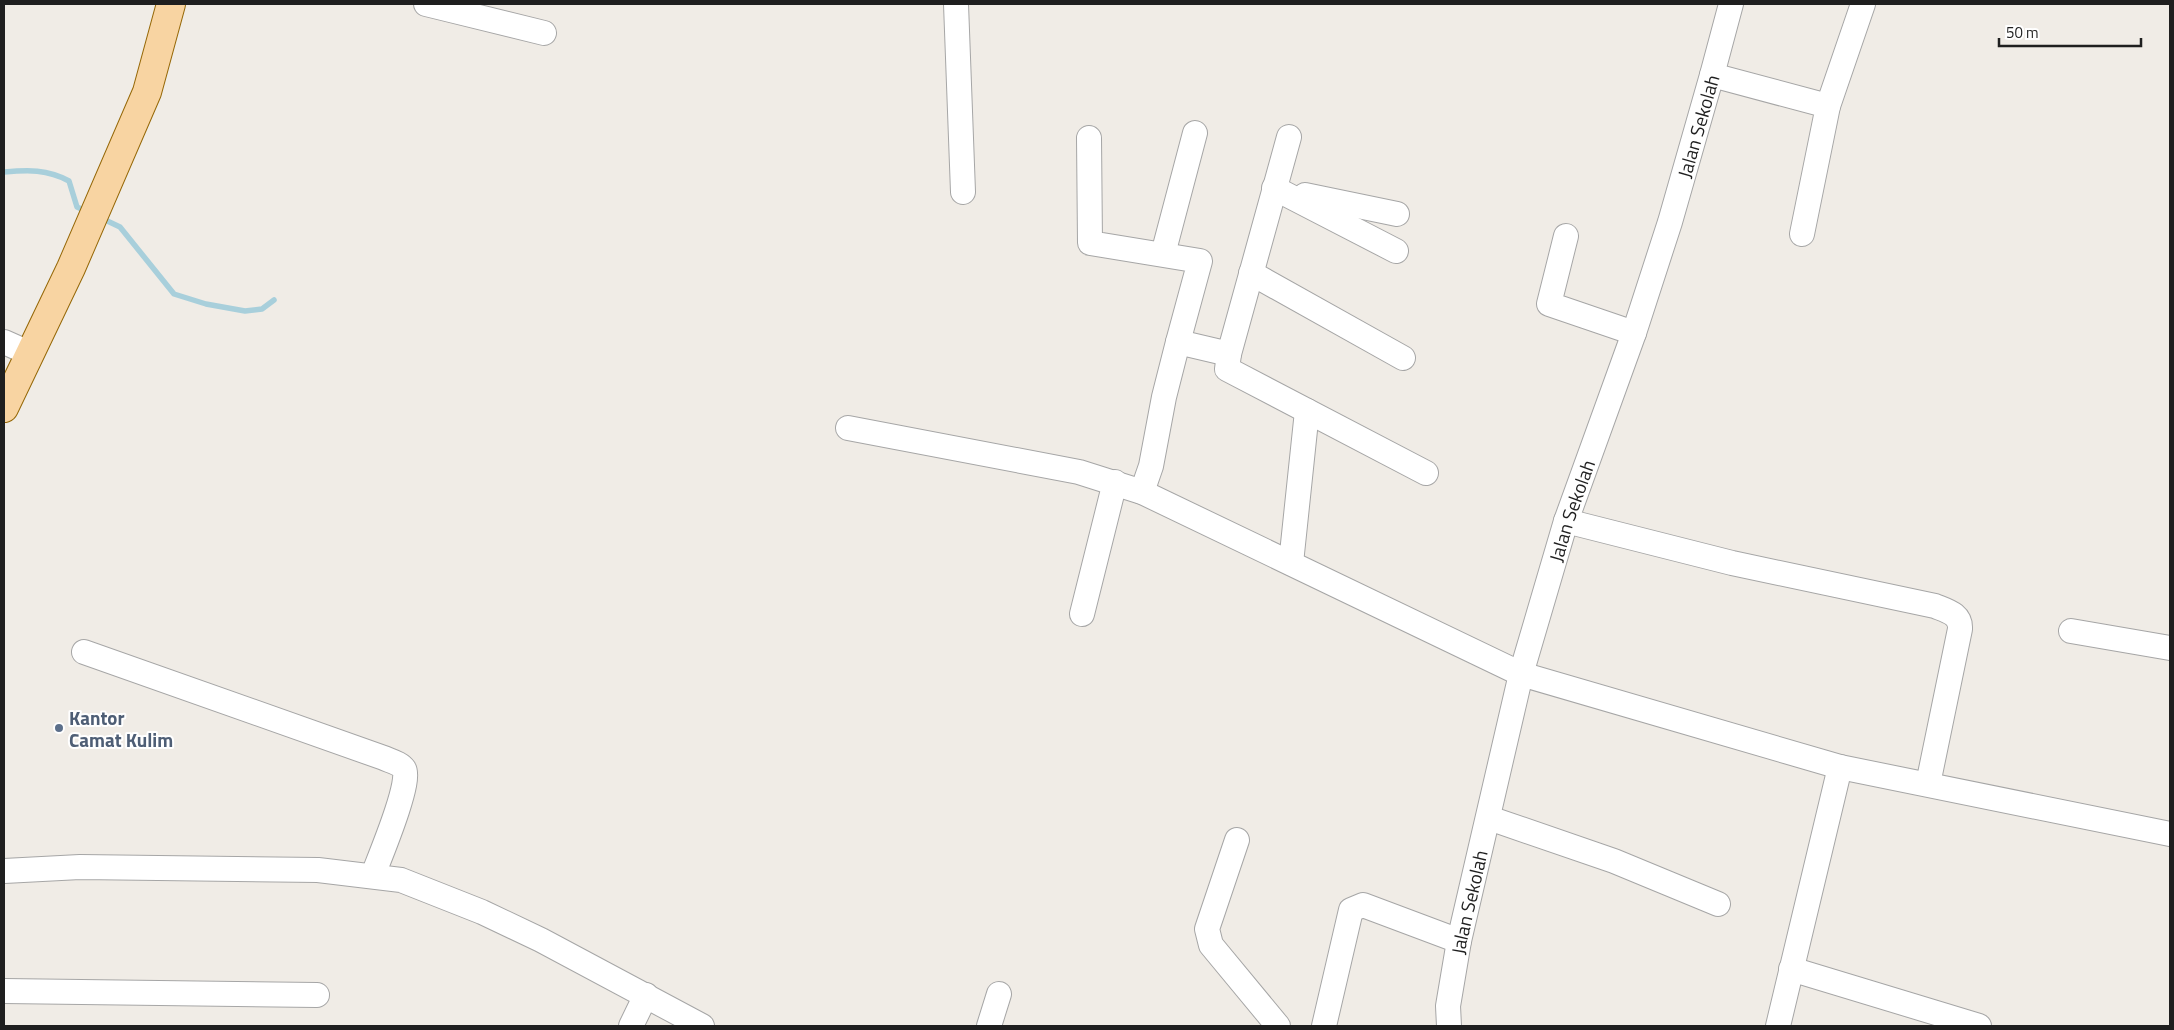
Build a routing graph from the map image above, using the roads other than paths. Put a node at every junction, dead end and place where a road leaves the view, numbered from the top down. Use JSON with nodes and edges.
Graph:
{"nodes":[{"id":1,"x":171,"y":4,"type":"edge"},
{"id":2,"x":426,"y":4,"type":"edge"},
{"id":3,"x":956,"y":4,"type":"edge"},
{"id":4,"x":1730,"y":4,"type":"edge"},
{"id":5,"x":1863,"y":4,"type":"edge"},
{"id":6,"x":544,"y":33,"type":"dead end"},
{"id":7,"x":1712,"y":75,"type":"junction"},
{"id":8,"x":1828,"y":106,"type":"junction"},
{"id":9,"x":1196,"y":133,"type":"dead end"},
{"id":10,"x":1289,"y":137,"type":"dead end"},
{"id":11,"x":1089,"y":138,"type":"dead end"},
{"id":12,"x":1274,"y":188,"type":"junction"},
{"id":13,"x":963,"y":192,"type":"dead end"},
{"id":14,"x":1397,"y":214,"type":"dead end"},
{"id":15,"x":1802,"y":234,"type":"dead end"},
{"id":16,"x":1566,"y":236,"type":"dead end"},
{"id":17,"x":1396,"y":251,"type":"dead end"},
{"id":18,"x":1163,"y":254,"type":"junction"},
{"id":19,"x":1251,"y":273,"type":"junction"},
{"id":20,"x":1634,"y":333,"type":"junction"},
{"id":21,"x":4,"y":342,"type":"edge"},
{"id":22,"x":1178,"y":342,"type":"junction"},
{"id":23,"x":31,"y":354,"type":"junction"},
{"id":24,"x":1229,"y":354,"type":"junction"},
{"id":25,"x":1403,"y":358,"type":"dead end"},
{"id":26,"x":4,"y":408,"type":"edge"},
{"id":27,"x":1307,"y":412,"type":"junction"},
{"id":28,"x":848,"y":428,"type":"dead end"},
{"id":29,"x":1426,"y":473,"type":"dead end"},
{"id":30,"x":1115,"y":482,"type":"junction"},
{"id":31,"x":1142,"y":492,"type":"junction"},
{"id":32,"x":1566,"y":521,"type":"junction"},
{"id":33,"x":1291,"y":563,"type":"junction"},
{"id":34,"x":1082,"y":614,"type":"dead end"},
{"id":35,"x":2070,"y":631,"type":"dead end"},
{"id":36,"x":2170,"y":648,"type":"edge"},
{"id":37,"x":84,"y":652,"type":"dead end"},
{"id":38,"x":1521,"y":674,"type":"junction"},
{"id":39,"x":1840,"y":767,"type":"junction"},
{"id":40,"x":1928,"y":784,"type":"junction"},
{"id":41,"x":1489,"y":818,"type":"junction"},
{"id":42,"x":2170,"y":834,"type":"edge"},
{"id":43,"x":1237,"y":840,"type":"dead end"},
{"id":44,"x":4,"y":871,"type":"edge"},
{"id":45,"x":373,"y":875,"type":"junction"},
{"id":46,"x":1718,"y":904,"type":"dead end"},
{"id":47,"x":1459,"y":941,"type":"junction"},
{"id":48,"x":1791,"y":969,"type":"junction"},
{"id":49,"x":4,"y":991,"type":"edge"},
{"id":50,"x":999,"y":994,"type":"dead end"},
{"id":51,"x":317,"y":995,"type":"dead end"},
{"id":52,"x":646,"y":995,"type":"junction"},
{"id":53,"x":631,"y":1026,"type":"edge"},
{"id":54,"x":702,"y":1026,"type":"edge"},
{"id":55,"x":989,"y":1026,"type":"edge"},
{"id":56,"x":1278,"y":1026,"type":"edge"},
{"id":57,"x":1324,"y":1026,"type":"edge"},
{"id":58,"x":1449,"y":1026,"type":"edge"},
{"id":59,"x":1778,"y":1026,"type":"edge"},
{"id":60,"x":1979,"y":1026,"type":"edge"}],
"edges":[{"from":1,"to":23,"type":"main road"},
{"from":2,"to":6,"type":"street"},
{"from":3,"to":13,"type":"street"},
{"from":4,"to":7,"type":"street","name":"Jalan Sekolah"},
{"from":5,"to":8,"type":"street"},
{"from":7,"to":8,"type":"street"},
{"from":7,"to":20,"type":"street","name":"Jalan Sekolah"},
{"from":8,"to":15,"type":"street"},
{"from":9,"to":18,"type":"street"},
{"from":10,"to":12,"type":"street"},
{"from":11,"to":18,"type":"street"},
{"from":12,"to":14,"type":"street"},
{"from":12,"to":17,"type":"street"},
{"from":12,"to":19,"type":"street"},
{"from":16,"to":20,"type":"street"},
{"from":18,"to":22,"type":"street"},
{"from":19,"to":24,"type":"street"},
{"from":19,"to":25,"type":"street"},
{"from":20,"to":32,"type":"street","name":"Jalan Sekolah"},
{"from":21,"to":23,"type":"street"},
{"from":22,"to":24,"type":"street"},
{"from":22,"to":31,"type":"street"},
{"from":23,"to":26,"type":"main road"},
{"from":24,"to":27,"type":"street"},
{"from":27,"to":29,"type":"street"},
{"from":27,"to":33,"type":"street"},
{"from":28,"to":30,"type":"street"},
{"from":30,"to":31,"type":"street"},
{"from":30,"to":34,"type":"street"},
{"from":31,"to":33,"type":"street"},
{"from":32,"to":38,"type":"street","name":"Jalan Sekolah"},
{"from":32,"to":40,"type":"street"},
{"from":33,"to":38,"type":"street"},
{"from":35,"to":36,"type":"street"},
{"from":37,"to":45,"type":"street"},
{"from":38,"to":39,"type":"street"},
{"from":38,"to":41,"type":"street","name":"Jalan Sekolah"},
{"from":39,"to":40,"type":"street"},
{"from":39,"to":48,"type":"street"},
{"from":40,"to":42,"type":"street"},
{"from":41,"to":46,"type":"street"},
{"from":41,"to":47,"type":"street","name":"Jalan Sekolah"},
{"from":43,"to":56,"type":"street"},
{"from":44,"to":45,"type":"street"},
{"from":45,"to":52,"type":"street"},
{"from":47,"to":57,"type":"street"},
{"from":47,"to":58,"type":"street","name":"Jalan Sekolah"},
{"from":48,"to":59,"type":"street"},
{"from":48,"to":60,"type":"street"},
{"from":49,"to":51,"type":"street"},
{"from":50,"to":55,"type":"street"},
{"from":52,"to":53,"type":"street"},
{"from":52,"to":54,"type":"street"}]}
